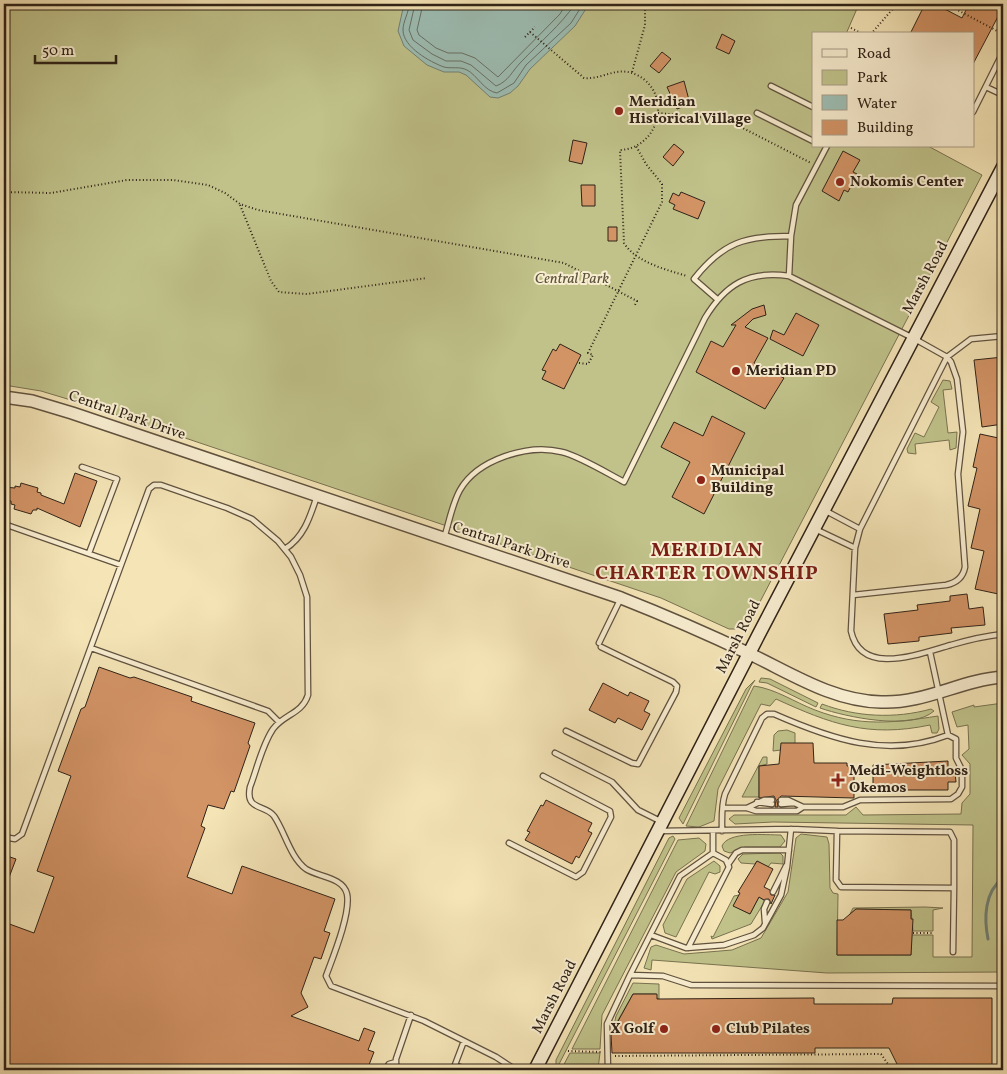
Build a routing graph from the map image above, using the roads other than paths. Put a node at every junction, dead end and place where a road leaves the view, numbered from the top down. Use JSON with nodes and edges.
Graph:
{"nodes":[{"id":1,"x":1003,"y":52,"type":"edge"},
{"id":2,"x":771,"y":86,"type":"dead end"},
{"id":3,"x":986,"y":87,"type":"junction"},
{"id":4,"x":1003,"y":95,"type":"edge"},
{"id":5,"x":812,"y":106,"type":"edge"},
{"id":6,"x":974,"y":110,"type":"edge"},
{"id":7,"x":757,"y":113,"type":"dead end"},
{"id":8,"x":812,"y":141,"type":"edge"},
{"id":9,"x":826,"y":148,"type":"edge"},
{"id":10,"x":1003,"y":167,"type":"edge"},
{"id":11,"x":792,"y":236,"type":"junction"},
{"id":12,"x":788,"y":276,"type":"junction"},
{"id":13,"x":717,"y":299,"type":"junction"},
{"id":14,"x":1003,"y":336,"type":"edge"},
{"id":15,"x":913,"y":338,"type":"junction"},
{"id":16,"x":947,"y":357,"type":"junction"},
{"id":17,"x":4,"y":397,"type":"edge"},
{"id":18,"x":82,"y":467,"type":"dead end"},
{"id":19,"x":317,"y":496,"type":"junction"},
{"id":20,"x":824,"y":509,"type":"junction"},
{"id":21,"x":4,"y":524,"type":"edge"},
{"id":22,"x":814,"y":528,"type":"junction"},
{"id":23,"x":860,"y":529,"type":"junction"},
{"id":24,"x":443,"y":539,"type":"junction"},
{"id":25,"x":855,"y":548,"type":"junction"},
{"id":26,"x":285,"y":550,"type":"junction"},
{"id":27,"x":89,"y":553,"type":"junction"},
{"id":28,"x":121,"y":565,"type":"junction"},
{"id":29,"x":853,"y":595,"type":"junction"},
{"id":30,"x":621,"y":598,"type":"junction"},
{"id":31,"x":1003,"y":634,"type":"edge"},
{"id":32,"x":91,"y":648,"type":"junction"},
{"id":33,"x":930,"y":652,"type":"junction"},
{"id":34,"x":749,"y":654,"type":"junction"},
{"id":35,"x":1003,"y":677,"type":"edge"},
{"id":36,"x":940,"y":693,"type":"junction"},
{"id":37,"x":279,"y":722,"type":"junction"},
{"id":38,"x":566,"y":731,"type":"dead end"},
{"id":39,"x":948,"y":735,"type":"junction"},
{"id":40,"x":555,"y":753,"type":"dead end"},
{"id":41,"x":543,"y":776,"type":"dead end"},
{"id":42,"x":772,"y":802,"type":"dead end"},
{"id":43,"x":781,"y":802,"type":"dead end"},
{"id":44,"x":723,"y":808,"type":"junction"},
{"id":45,"x":747,"y":808,"type":"junction"},
{"id":46,"x":803,"y":808,"type":"junction"},
{"id":47,"x":661,"y":827,"type":"junction"},
{"id":48,"x":791,"y":828,"type":"junction"},
{"id":49,"x":713,"y":831,"type":"junction"},
{"id":50,"x":722,"y":831,"type":"junction"},
{"id":51,"x":837,"y":831,"type":"junction"},
{"id":52,"x":4,"y":837,"type":"edge"},
{"id":53,"x":509,"y":843,"type":"dead end"},
{"id":54,"x":789,"y":850,"type":"junction"},
{"id":55,"x":713,"y":853,"type":"junction"},
{"id":56,"x":788,"y":862,"type":"junction"},
{"id":57,"x":729,"y":864,"type":"junction"},
{"id":58,"x":954,"y":888,"type":"junction"},
{"id":59,"x":773,"y":892,"type":"dead end"},
{"id":60,"x":767,"y":902,"type":"dead end"},
{"id":61,"x":765,"y":924,"type":"junction"},
{"id":62,"x":651,"y":934,"type":"junction"},
{"id":63,"x":688,"y":948,"type":"junction"},
{"id":64,"x":953,"y":952,"type":"dead end"},
{"id":65,"x":630,"y":975,"type":"junction"},
{"id":66,"x":1003,"y":986,"type":"edge"},
{"id":67,"x":411,"y":1015,"type":"junction"},
{"id":68,"x":464,"y":1041,"type":"junction"},
{"id":69,"x":396,"y":1062,"type":"junction"},
{"id":70,"x":454,"y":1068,"type":"edge"},
{"id":71,"x":385,"y":1070,"type":"edge"},
{"id":72,"x":401,"y":1070,"type":"edge"},
{"id":73,"x":468,"y":1070,"type":"edge"},
{"id":74,"x":516,"y":1070,"type":"edge"},
{"id":75,"x":536,"y":1070,"type":"edge"},
{"id":76,"x":608,"y":1070,"type":"edge"}],
"edges":[{"from":1,"to":3,"type":"lane"},
{"from":2,"to":5,"type":"lane"},
{"from":3,"to":4,"type":"lane"},
{"from":3,"to":6,"type":"lane"},
{"from":7,"to":8,"type":"lane"},
{"from":9,"to":11,"type":"lane"},
{"from":10,"to":15,"type":"main road","name":"Marsh Road"},
{"from":11,"to":12,"type":"lane"},
{"from":11,"to":13,"type":"lane"},
{"from":12,"to":13,"type":"lane"},
{"from":12,"to":15,"type":"lane"},
{"from":13,"to":24,"type":"lane"},
{"from":14,"to":16,"type":"lane"},
{"from":15,"to":16,"type":"lane"},
{"from":15,"to":20,"type":"main road","name":"Marsh Road"},
{"from":16,"to":23,"type":"lane"},
{"from":16,"to":29,"type":"lane"},
{"from":17,"to":19,"type":"street","name":"Central Park Drive"},
{"from":18,"to":27,"type":"lane"},
{"from":19,"to":24,"type":"street","name":"Central Park Drive"},
{"from":19,"to":26,"type":"lane"},
{"from":20,"to":22,"type":"main road","name":"Marsh Road"},
{"from":20,"to":23,"type":"lane"},
{"from":21,"to":27,"type":"lane"},
{"from":22,"to":25,"type":"lane"},
{"from":22,"to":34,"type":"main road","name":"Marsh Road"},
{"from":23,"to":25,"type":"lane"},
{"from":24,"to":30,"type":"street","name":"Central Park Drive"},
{"from":25,"to":29,"type":"lane"},
{"from":26,"to":28,"type":"lane"},
{"from":26,"to":37,"type":"lane"},
{"from":27,"to":28,"type":"lane"},
{"from":28,"to":32,"type":"lane"},
{"from":29,"to":33,"type":"lane"},
{"from":30,"to":34,"type":"street","name":"Central Park Drive"},
{"from":30,"to":38,"type":"lane"},
{"from":31,"to":33,"type":"lane"},
{"from":32,"to":37,"type":"lane"},
{"from":32,"to":52,"type":"lane"},
{"from":33,"to":36,"type":"lane"},
{"from":34,"to":36,"type":"street","name":"Central Park Drive"},
{"from":34,"to":47,"type":"main road","name":"Marsh Road"},
{"from":35,"to":36,"type":"street","name":"Central Park Drive"},
{"from":36,"to":39,"type":"lane"},
{"from":37,"to":67,"type":"lane"},
{"from":39,"to":44,"type":"lane"},
{"from":39,"to":46,"type":"lane"},
{"from":40,"to":47,"type":"lane"},
{"from":41,"to":53,"type":"lane"},
{"from":42,"to":45,"type":"lane"},
{"from":43,"to":46,"type":"lane"},
{"from":44,"to":45,"type":"lane"},
{"from":44,"to":50,"type":"lane"},
{"from":45,"to":46,"type":"lane"},
{"from":47,"to":49,"type":"lane"},
{"from":47,"to":75,"type":"main road","name":"Marsh Road"},
{"from":48,"to":50,"type":"lane"},
{"from":48,"to":51,"type":"lane"},
{"from":48,"to":54,"type":"lane"},
{"from":49,"to":50,"type":"lane"},
{"from":49,"to":55,"type":"lane"},
{"from":51,"to":58,"type":"lane"},
{"from":51,"to":58,"type":"lane"},
{"from":54,"to":56,"type":"lane"},
{"from":54,"to":57,"type":"lane"},
{"from":55,"to":57,"type":"lane"},
{"from":55,"to":62,"type":"lane"},
{"from":56,"to":59,"type":"lane"},
{"from":56,"to":61,"type":"lane"},
{"from":57,"to":63,"type":"lane"},
{"from":58,"to":64,"type":"lane"},
{"from":60,"to":61,"type":"lane"},
{"from":61,"to":63,"type":"lane"},
{"from":62,"to":63,"type":"lane"},
{"from":62,"to":65,"type":"lane"},
{"from":65,"to":66,"type":"lane"},
{"from":65,"to":76,"type":"lane"},
{"from":67,"to":68,"type":"lane"},
{"from":67,"to":69,"type":"lane"},
{"from":68,"to":70,"type":"lane"},
{"from":68,"to":74,"type":"lane"},
{"from":69,"to":71,"type":"lane"},
{"from":69,"to":72,"type":"lane"},
{"from":70,"to":73,"type":"lane"}]}
